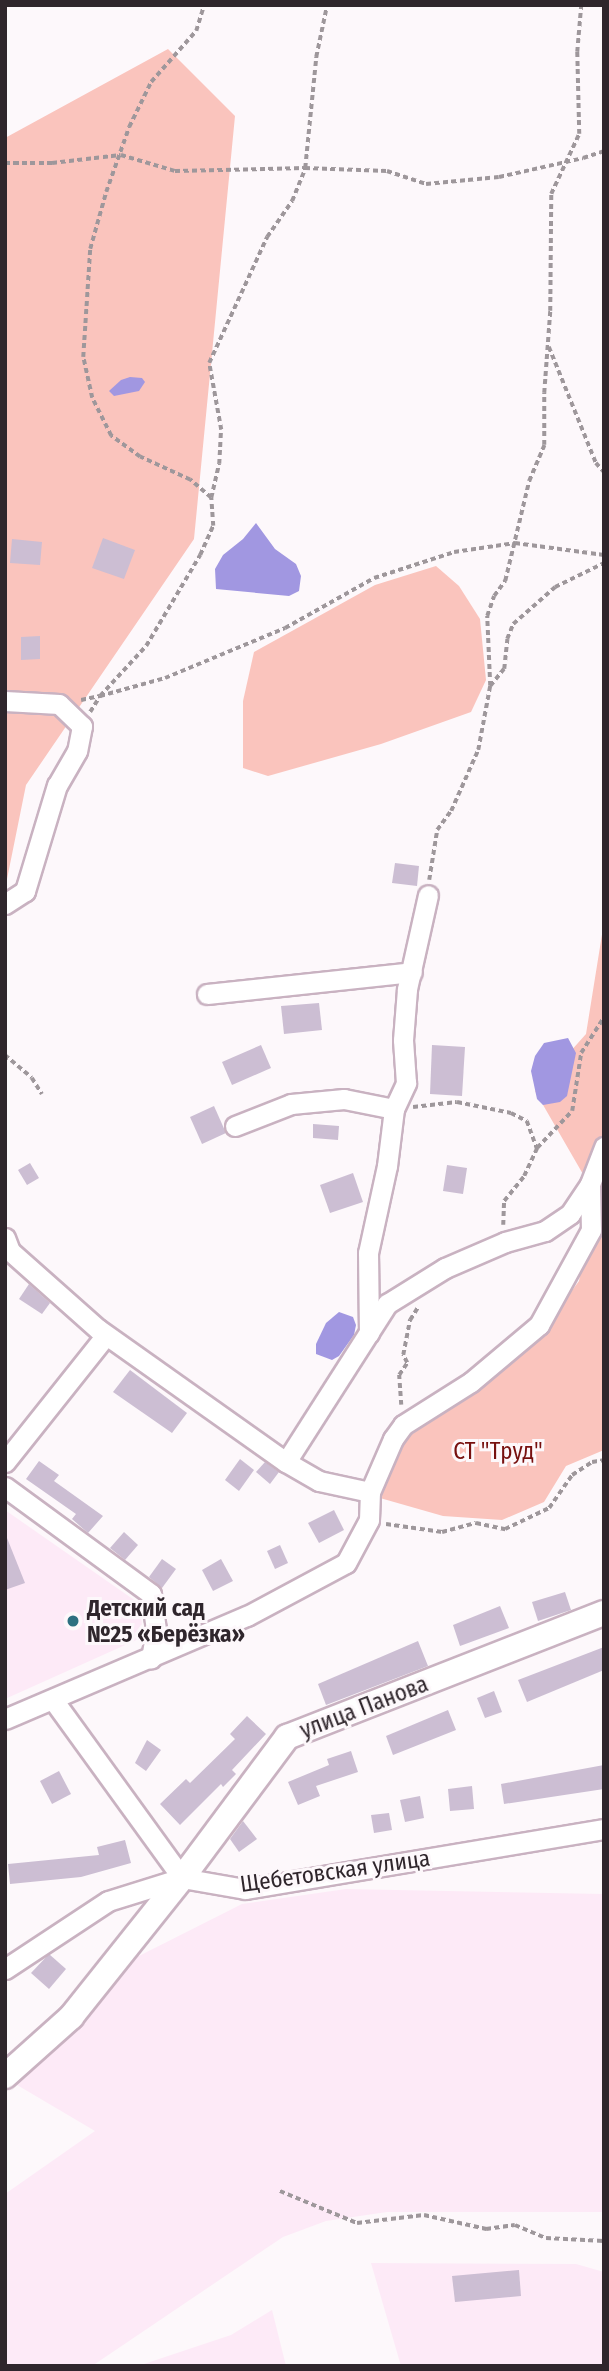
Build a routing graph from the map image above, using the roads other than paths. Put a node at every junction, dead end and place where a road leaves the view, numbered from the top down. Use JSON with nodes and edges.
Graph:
{"nodes":[{"id":1,"x":5,"y":701,"type":"edge"},
{"id":2,"x":428,"y":895,"type":"road end"},
{"id":3,"x":5,"y":904,"type":"edge"},
{"id":4,"x":412,"y":972,"type":"junction"},
{"id":5,"x":207,"y":994,"type":"dead end"},
{"id":6,"x":394,"y":1109,"type":"junction"},
{"id":7,"x":235,"y":1126,"type":"dead end"},
{"id":8,"x":604,"y":1147,"type":"edge"},
{"id":9,"x":590,"y":1184,"type":"junction"},
{"id":10,"x":5,"y":1238,"type":"edge"},
{"id":11,"x":369,"y":1333,"type":"junction"},
{"id":12,"x":106,"y":1335,"type":"junction"},
{"id":13,"x":5,"y":1462,"type":"edge"},
{"id":14,"x":286,"y":1462,"type":"junction"},
{"id":15,"x":5,"y":1487,"type":"edge"},
{"id":16,"x":370,"y":1492,"type":"junction"},
{"id":17,"x":604,"y":1613,"type":"edge"},
{"id":18,"x":151,"y":1659,"type":"junction"},
{"id":19,"x":54,"y":1701,"type":"junction"},
{"id":20,"x":5,"y":1719,"type":"edge"},
{"id":21,"x":604,"y":1829,"type":"edge"},
{"id":22,"x":182,"y":1878,"type":"junction"},
{"id":23,"x":5,"y":1969,"type":"edge"},
{"id":24,"x":5,"y":2076,"type":"edge"}],
"edges":[{"from":1,"to":3,"type":"street"},
{"from":2,"to":4,"type":"street"},
{"from":4,"to":5,"type":"street"},
{"from":4,"to":6,"type":"street"},
{"from":6,"to":7,"type":"street"},
{"from":6,"to":11,"type":"street"},
{"from":8,"to":9,"type":"street"},
{"from":9,"to":11,"type":"street"},
{"from":9,"to":16,"type":"street"},
{"from":10,"to":12,"type":"street"},
{"from":11,"to":14,"type":"street"},
{"from":12,"to":13,"type":"street"},
{"from":12,"to":14,"type":"street"},
{"from":14,"to":16,"type":"street"},
{"from":15,"to":18,"type":"street"},
{"from":16,"to":18,"type":"street"},
{"from":17,"to":22,"type":"street","name":"улица Панова"},
{"from":18,"to":19,"type":"street"},
{"from":19,"to":20,"type":"street"},
{"from":19,"to":22,"type":"street"},
{"from":21,"to":22,"type":"street","name":"Щебетовская улица"},
{"from":22,"to":23,"type":"street","name":"Щебетовская улица"},
{"from":22,"to":24,"type":"street","name":"улица Панова"}]}
